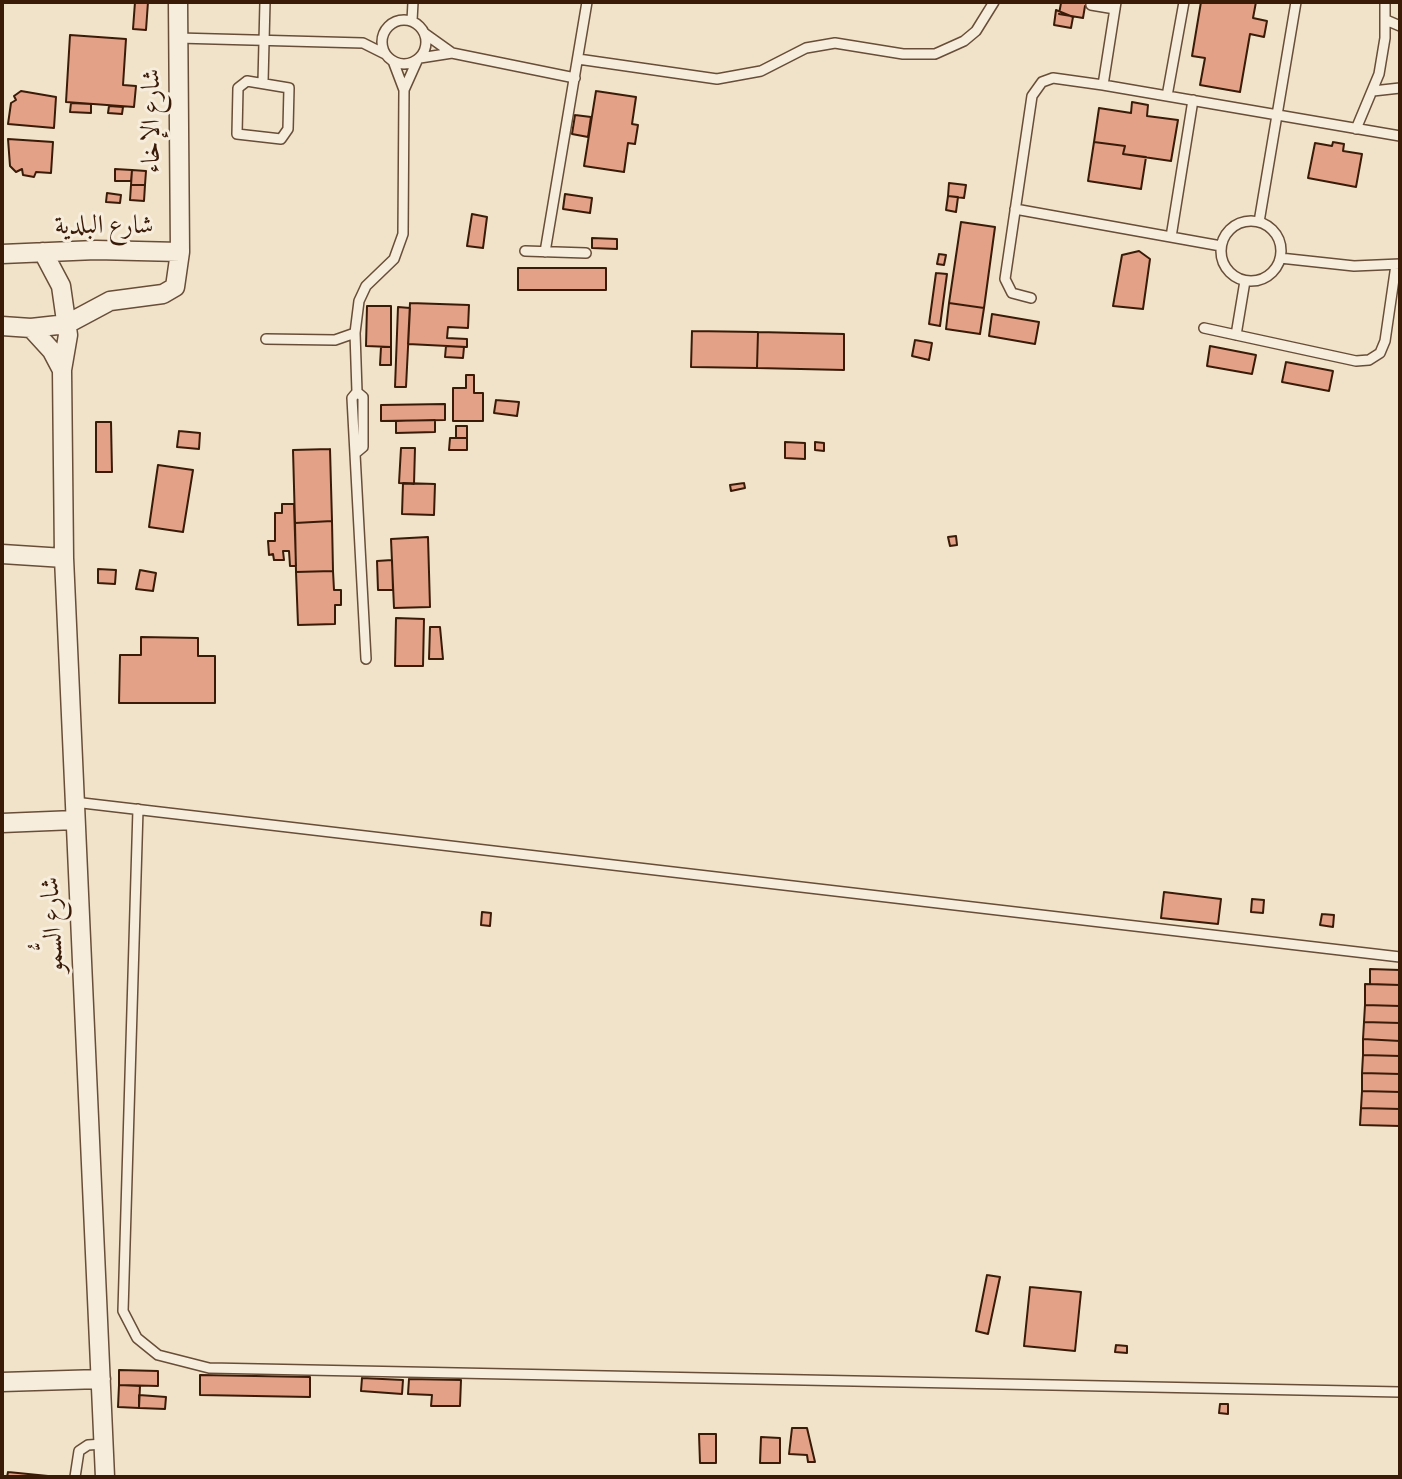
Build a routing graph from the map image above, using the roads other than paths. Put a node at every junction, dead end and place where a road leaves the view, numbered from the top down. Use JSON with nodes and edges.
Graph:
{"nodes":[{"id":1,"x":178,"y":2,"type":"edge"},
{"id":2,"x":265,"y":2,"type":"edge"},
{"id":3,"x":413,"y":2,"type":"edge"},
{"id":4,"x":587,"y":2,"type":"edge"},
{"id":5,"x":994,"y":2,"type":"edge"},
{"id":6,"x":1184,"y":2,"type":"edge"},
{"id":7,"x":1296,"y":2,"type":"edge"},
{"id":8,"x":1385,"y":2,"type":"edge"},
{"id":9,"x":1091,"y":5,"type":"dead end"},
{"id":10,"x":1116,"y":6,"type":"edge"},
{"id":11,"x":1386,"y":20,"type":"junction"},
{"id":12,"x":412,"y":21,"type":"junction"},
{"id":13,"x":1400,"y":26,"type":"edge"},
{"id":14,"x":385,"y":31,"type":"junction"},
{"id":15,"x":424,"y":33,"type":"junction"},
{"id":16,"x":178,"y":38,"type":"junction"},
{"id":17,"x":264,"y":40,"type":"junction"},
{"id":18,"x":363,"y":43,"type":"junction"},
{"id":19,"x":452,"y":53,"type":"junction"},
{"id":20,"x":389,"y":57,"type":"junction"},
{"id":21,"x":419,"y":59,"type":"junction"},
{"id":22,"x":578,"y":59,"type":"junction"},
{"id":23,"x":575,"y":78,"type":"junction"},
{"id":24,"x":263,"y":82,"type":"junction"},
{"id":25,"x":1103,"y":85,"type":"junction"},
{"id":26,"x":1400,"y":88,"type":"edge"},
{"id":27,"x":404,"y":90,"type":"junction"},
{"id":28,"x":1373,"y":91,"type":"junction"},
{"id":29,"x":1167,"y":96,"type":"junction"},
{"id":30,"x":1193,"y":100,"type":"junction"},
{"id":31,"x":1277,"y":115,"type":"junction"},
{"id":32,"x":1356,"y":129,"type":"junction"},
{"id":33,"x":1400,"y":136,"type":"edge"},
{"id":34,"x":1015,"y":209,"type":"junction"},
{"id":35,"x":1259,"y":222,"type":"junction"},
{"id":36,"x":1171,"y":237,"type":"junction"},
{"id":37,"x":1221,"y":246,"type":"junction"},
{"id":38,"x":525,"y":251,"type":"dead end"},
{"id":39,"x":43,"y":252,"type":"junction"},
{"id":40,"x":180,"y":252,"type":"junction"},
{"id":41,"x":545,"y":252,"type":"junction"},
{"id":42,"x":586,"y":253,"type":"dead end"},
{"id":43,"x":2,"y":254,"type":"edge"},
{"id":44,"x":1280,"y":258,"type":"junction"},
{"id":45,"x":1398,"y":265,"type":"edge"},
{"id":46,"x":1245,"y":281,"type":"junction"},
{"id":47,"x":1031,"y":298,"type":"dead end"},
{"id":48,"x":67,"y":324,"type":"junction"},
{"id":49,"x":2,"y":326,"type":"edge"},
{"id":50,"x":31,"y":328,"type":"junction"},
{"id":51,"x":1204,"y":328,"type":"dead end"},
{"id":52,"x":355,"y":333,"type":"junction"},
{"id":53,"x":1236,"y":335,"type":"junction"},
{"id":54,"x":266,"y":339,"type":"dead end"},
{"id":55,"x":62,"y":370,"type":"junction"},
{"id":56,"x":2,"y":554,"type":"edge"},
{"id":57,"x":64,"y":558,"type":"junction"},
{"id":58,"x":366,"y":659,"type":"dead end"},
{"id":59,"x":138,"y":809,"type":"junction"},
{"id":60,"x":74,"y":811,"type":"junction"},
{"id":61,"x":2,"y":823,"type":"edge"},
{"id":62,"x":1400,"y":957,"type":"edge"},
{"id":63,"x":101,"y":1379,"type":"junction"},
{"id":64,"x":2,"y":1382,"type":"edge"},
{"id":65,"x":1400,"y":1392,"type":"edge"},
{"id":66,"x":104,"y":1444,"type":"junction"},
{"id":67,"x":75,"y":1477,"type":"edge"},
{"id":68,"x":105,"y":1477,"type":"edge"}],
"edges":[{"from":1,"to":16,"type":"street","name":"شارع الإخاء"},
{"from":2,"to":17,"type":"lane"},
{"from":3,"to":12,"type":"lane"},
{"from":4,"to":22,"type":"lane"},
{"from":5,"to":22,"type":"lane"},
{"from":6,"to":29,"type":"lane"},
{"from":7,"to":31,"type":"lane"},
{"from":8,"to":11,"type":"lane"},
{"from":9,"to":10,"type":"lane"},
{"from":10,"to":25,"type":"lane"},
{"from":11,"to":13,"type":"lane"},
{"from":11,"to":28,"type":"lane"},
{"from":12,"to":14,"type":"lane"},
{"from":12,"to":15,"type":"lane"},
{"from":14,"to":18,"type":"lane"},
{"from":14,"to":20,"type":"lane"},
{"from":15,"to":19,"type":"lane"},
{"from":15,"to":21,"type":"lane"},
{"from":16,"to":17,"type":"lane","name":"شارع الإخاء"},
{"from":16,"to":40,"type":"street","name":"شارع الإخاء"},
{"from":17,"to":18,"type":"lane","name":"شارع الإخاء"},
{"from":17,"to":24,"type":"lane"},
{"from":18,"to":20,"type":"lane"},
{"from":19,"to":21,"type":"lane"},
{"from":19,"to":23,"type":"lane"},
{"from":20,"to":21,"type":"lane"},
{"from":20,"to":27,"type":"lane"},
{"from":21,"to":27,"type":"lane"},
{"from":22,"to":23,"type":"lane"},
{"from":23,"to":41,"type":"lane"},
{"from":24,"to":24,"type":"lane"},
{"from":25,"to":29,"type":"lane"},
{"from":25,"to":34,"type":"lane"},
{"from":26,"to":28,"type":"lane"},
{"from":27,"to":52,"type":"lane"},
{"from":28,"to":32,"type":"lane"},
{"from":29,"to":30,"type":"lane"},
{"from":30,"to":31,"type":"lane"},
{"from":30,"to":36,"type":"lane"},
{"from":31,"to":32,"type":"lane"},
{"from":31,"to":35,"type":"lane"},
{"from":32,"to":33,"type":"lane"},
{"from":34,"to":36,"type":"lane"},
{"from":34,"to":47,"type":"lane"},
{"from":35,"to":37,"type":"lane"},
{"from":35,"to":44,"type":"lane"},
{"from":36,"to":37,"type":"lane"},
{"from":37,"to":46,"type":"lane"},
{"from":38,"to":41,"type":"lane"},
{"from":39,"to":40,"type":"street","name":"شارع البلدية"},
{"from":39,"to":43,"type":"street","name":"شارع البلدية"},
{"from":39,"to":48,"type":"street","name":"شارع السُّمو"},
{"from":40,"to":48,"type":"street","name":"شارع البلدية"},
{"from":41,"to":42,"type":"lane"},
{"from":44,"to":45,"type":"lane"},
{"from":44,"to":46,"type":"lane"},
{"from":45,"to":53,"type":"lane"},
{"from":46,"to":53,"type":"lane"},
{"from":48,"to":50,"type":"street","name":"شارع البلدية"},
{"from":48,"to":55,"type":"street","name":"شارع السُّمو"},
{"from":49,"to":50,"type":"street","name":"شارع البلدية"},
{"from":50,"to":55,"type":"street"},
{"from":51,"to":53,"type":"lane"},
{"from":52,"to":54,"type":"lane"},
{"from":52,"to":58,"type":"lane"},
{"from":55,"to":57,"type":"street","name":"شارع السُّمو"},
{"from":56,"to":57,"type":"street"},
{"from":57,"to":60,"type":"street","name":"شارع السُّمو"},
{"from":59,"to":60,"type":"lane"},
{"from":59,"to":62,"type":"lane"},
{"from":59,"to":65,"type":"lane"},
{"from":60,"to":61,"type":"street"},
{"from":60,"to":63,"type":"street","name":"شارع السُّمو"},
{"from":63,"to":64,"type":"street"},
{"from":63,"to":66,"type":"street","name":"شارع السُّمو"},
{"from":66,"to":67,"type":"lane"},
{"from":66,"to":68,"type":"street","name":"شارع السُّمو"}]}
